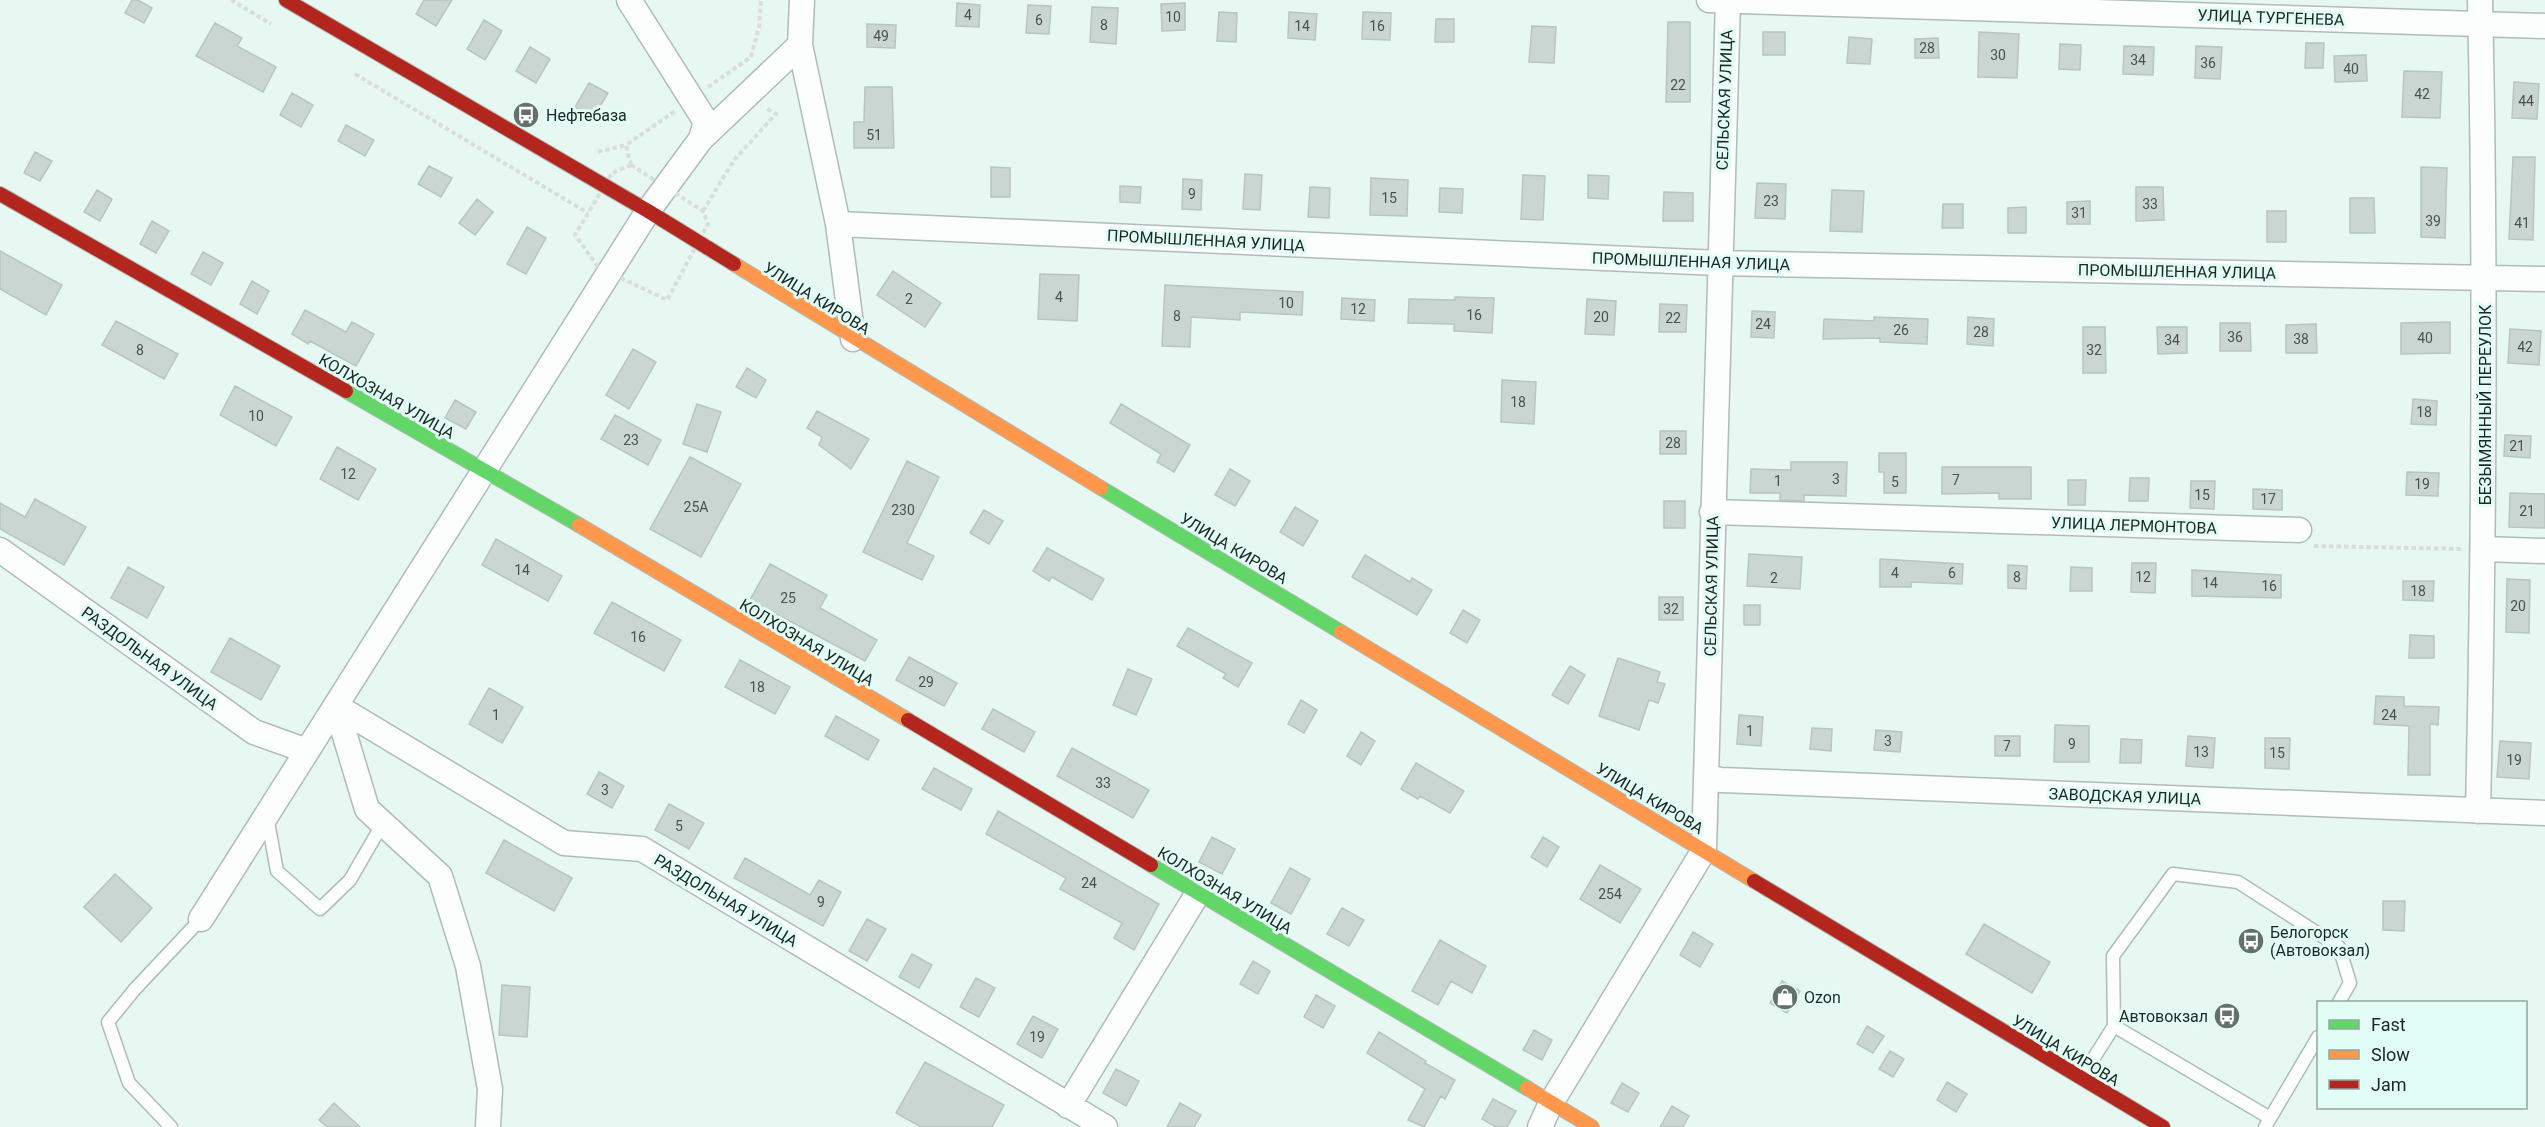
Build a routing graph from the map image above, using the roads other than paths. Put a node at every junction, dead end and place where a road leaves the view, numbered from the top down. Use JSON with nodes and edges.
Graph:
{"nodes":[{"id":1,"x":286,"y":0,"type":"edge"},
{"id":2,"x":629,"y":0,"type":"edge"},
{"id":3,"x":802,"y":0,"type":"edge"},
{"id":4,"x":1709,"y":0,"type":"edge"},
{"id":5,"x":1728,"y":0,"type":"edge"},
{"id":6,"x":2480,"y":0,"type":"edge"},
{"id":7,"x":2481,"y":24,"type":"junction"},
{"id":8,"x":2545,"y":26,"type":"edge"},
{"id":9,"x":800,"y":45,"type":"junction"},
{"id":10,"x":701,"y":139,"type":"junction"},
{"id":11,"x":0,"y":194,"type":"edge"},
{"id":12,"x":648,"y":211,"type":"junction"},
{"id":13,"x":838,"y":224,"type":"junction"},
{"id":14,"x":1719,"y":263,"type":"junction"},
{"id":15,"x":2485,"y":276,"type":"junction"},
{"id":16,"x":2545,"y":279,"type":"edge"},
{"id":17,"x":853,"y":339,"type":"junction"},
{"id":18,"x":485,"y":472,"type":"junction"},
{"id":19,"x":1713,"y":512,"type":"junction"},
{"id":20,"x":2299,"y":530,"type":"road end"},
{"id":21,"x":2484,"y":549,"type":"junction"},
{"id":22,"x":0,"y":550,"type":"edge"},
{"id":23,"x":2545,"y":552,"type":"edge"},
{"id":24,"x":336,"y":706,"type":"junction"},
{"id":25,"x":307,"y":752,"type":"junction"},
{"id":26,"x":1706,"y":777,"type":"junction"},
{"id":27,"x":2478,"y":811,"type":"junction"},
{"id":28,"x":2545,"y":813,"type":"edge"},
{"id":29,"x":267,"y":815,"type":"junction"},
{"id":30,"x":383,"y":823,"type":"junction"},
{"id":31,"x":1704,"y":850,"type":"junction"},
{"id":32,"x":1198,"y":893,"type":"junction"},
{"id":33,"x":201,"y":919,"type":"joint"},
{"id":34,"x":2340,"y":1001,"type":"edge"},
{"id":35,"x":2114,"y":1026,"type":"junction"},
{"id":36,"x":2317,"y":1040,"type":"edge"},
{"id":37,"x":2081,"y":1078,"type":"junction"},
{"id":38,"x":1551,"y":1103,"type":"junction"},
{"id":39,"x":1068,"y":1106,"type":"junction"},
{"id":40,"x":2268,"y":1122,"type":"edge"},
{"id":41,"x":171,"y":1127,"type":"edge"},
{"id":42,"x":488,"y":1127,"type":"edge"},
{"id":43,"x":1105,"y":1127,"type":"edge"},
{"id":44,"x":1540,"y":1127,"type":"edge"},
{"id":45,"x":1592,"y":1127,"type":"edge"},
{"id":46,"x":2163,"y":1127,"type":"edge"}],
"edges":[{"from":1,"to":12,"type":"main road","name":"УЛИЦА КИРОВА"},
{"from":2,"to":10,"type":"street"},
{"from":3,"to":9,"type":"street"},
{"from":4,"to":5,"type":"street","name":"УЛИЦА ТУРГЕНЕВА"},
{"from":5,"to":7,"type":"street","name":"УЛИЦА ТУРГЕНЕВА"},
{"from":5,"to":14,"type":"street","name":"СЕЛЬСКАЯ УЛИЦА"},
{"from":6,"to":7,"type":"street","name":"БЕЗЫМЯННЫЙ ПЕРЕУЛОК"},
{"from":7,"to":8,"type":"street","name":"УЛИЦА ТУРГЕНЕВА"},
{"from":7,"to":15,"type":"street","name":"БЕЗЫМЯННЫЙ ПЕРЕУЛОК"},
{"from":9,"to":10,"type":"street"},
{"from":9,"to":13,"type":"street"},
{"from":10,"to":12,"type":"street"},
{"from":11,"to":18,"type":"main road","name":"КОЛХОЗНАЯ УЛИЦА"},
{"from":12,"to":17,"type":"main road","name":"УЛИЦА КИРОВА"},
{"from":12,"to":18,"type":"street"},
{"from":13,"to":14,"type":"street","name":"ПРОМЫШЛЕННАЯ УЛИЦА"},
{"from":13,"to":17,"type":"street"},
{"from":14,"to":15,"type":"street","name":"ПРОМЫШЛЕННАЯ УЛИЦА"},
{"from":14,"to":19,"type":"street","name":"СЕЛЬСКАЯ УЛИЦА"},
{"from":15,"to":16,"type":"street","name":"ПРОМЫШЛЕННАЯ УЛИЦА"},
{"from":15,"to":21,"type":"street","name":"БЕЗЫМЯННЫЙ ПЕРЕУЛОК"},
{"from":17,"to":31,"type":"main road","name":"УЛИЦА КИРОВА"},
{"from":18,"to":24,"type":"street"},
{"from":18,"to":32,"type":"main road","name":"КОЛХОЗНАЯ УЛИЦА"},
{"from":19,"to":20,"type":"street","name":"УЛИЦА ЛЕРМОНТОВА"},
{"from":19,"to":26,"type":"street","name":"СЕЛЬСКАЯ УЛИЦА"},
{"from":21,"to":23,"type":"street"},
{"from":21,"to":27,"type":"street","name":"БЕЗЫМЯННЫЙ ПЕРЕУЛОК"},
{"from":22,"to":25,"type":"street","name":"РАЗДОЛЬНАЯ УЛИЦА"},
{"from":24,"to":25,"type":"street"},
{"from":24,"to":30,"type":"street"},
{"from":24,"to":39,"type":"street","name":"РАЗДОЛЬНАЯ УЛИЦА"},
{"from":25,"to":29,"type":"street"},
{"from":26,"to":27,"type":"street","name":"ЗАВОДСКАЯ УЛИЦА"},
{"from":26,"to":31,"type":"street","name":"СЕЛЬСКАЯ УЛИЦА"},
{"from":27,"to":28,"type":"street","name":"ЗАВОДСКАЯ УЛИЦА"},
{"from":29,"to":30,"type":"lane"},
{"from":29,"to":33,"type":"street"},
{"from":30,"to":42,"type":"street"},
{"from":31,"to":37,"type":"main road","name":"УЛИЦА КИРОВА"},
{"from":31,"to":38,"type":"street","name":"СЕЛЬСКАЯ УЛИЦА"},
{"from":32,"to":38,"type":"main road","name":"КОЛХОЗНАЯ УЛИЦА"},
{"from":32,"to":39,"type":"street"},
{"from":33,"to":41,"type":"lane"},
{"from":34,"to":35,"type":"lane"},
{"from":35,"to":37,"type":"lane"},
{"from":35,"to":40,"type":"lane"},
{"from":36,"to":40,"type":"lane"},
{"from":37,"to":46,"type":"main road","name":"УЛИЦА КИРОВА"},
{"from":38,"to":44,"type":"street","name":"СЕЛЬСКАЯ УЛИЦА"},
{"from":38,"to":45,"type":"main road","name":"КОЛХОЗНАЯ УЛИЦА"},
{"from":39,"to":43,"type":"street","name":"РАЗДОЛЬНАЯ УЛИЦА"}]}
